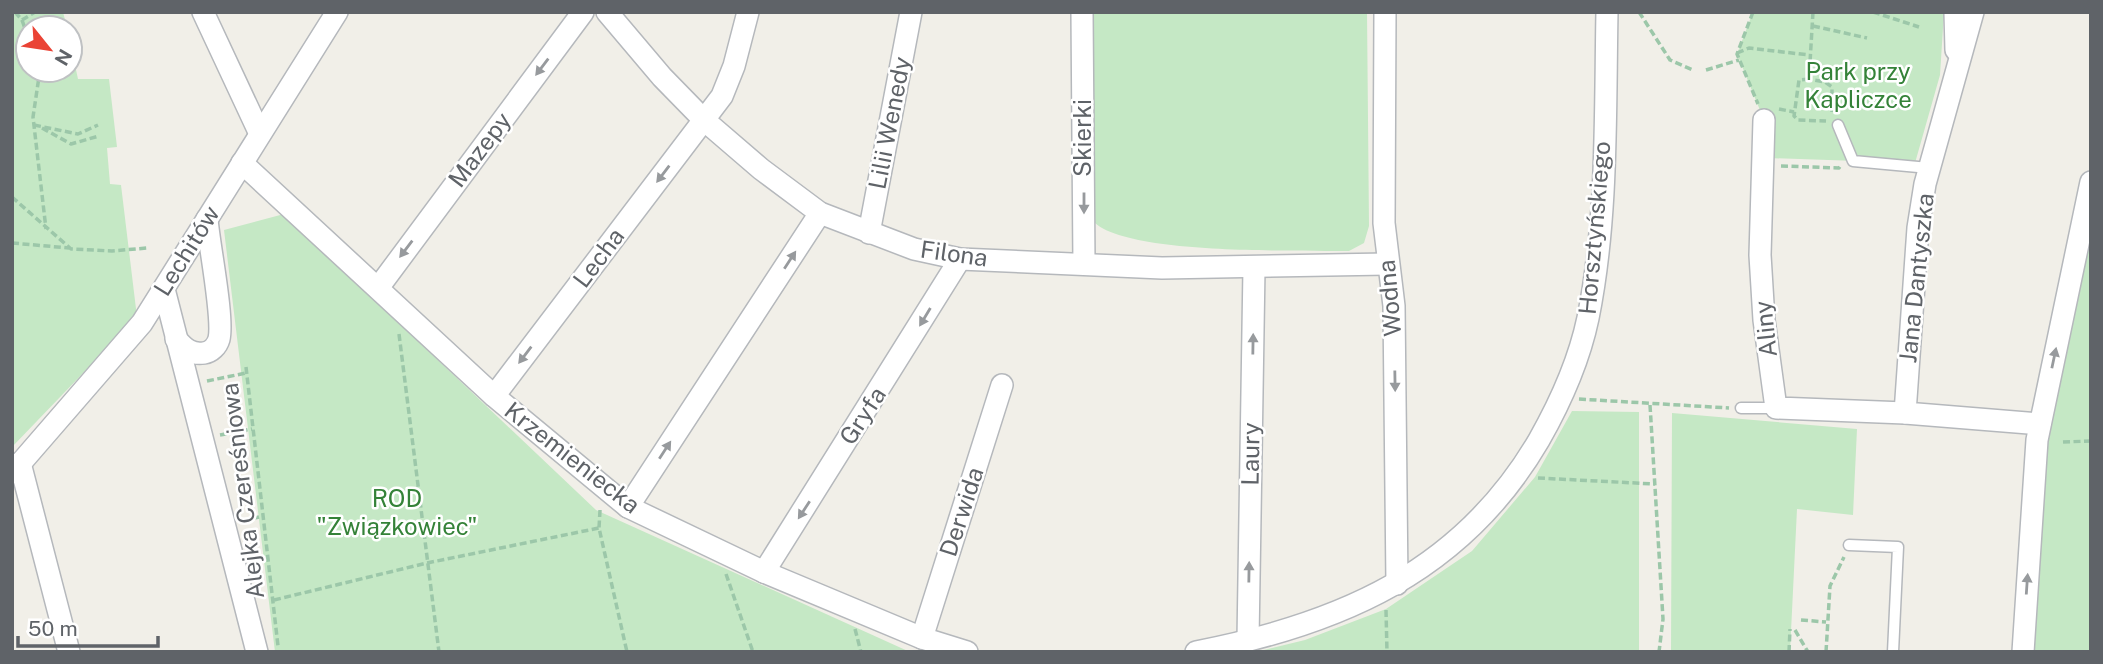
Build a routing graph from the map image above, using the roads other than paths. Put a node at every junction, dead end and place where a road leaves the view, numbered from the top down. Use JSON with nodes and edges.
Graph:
{"nodes":[{"id":1,"x":203,"y":12,"type":"edge"},
{"id":2,"x":337,"y":12,"type":"edge"},
{"id":3,"x":583,"y":12,"type":"edge"},
{"id":4,"x":607,"y":12,"type":"edge"},
{"id":5,"x":748,"y":12,"type":"edge"},
{"id":6,"x":911,"y":12,"type":"edge"},
{"id":7,"x":1082,"y":12,"type":"edge"},
{"id":8,"x":1385,"y":12,"type":"edge"},
{"id":9,"x":1606,"y":12,"type":"edge"},
{"id":10,"x":1955,"y":12,"type":"edge"},
{"id":11,"x":1973,"y":12,"type":"edge"},
{"id":12,"x":1959,"y":58,"type":"junction"},
{"id":13,"x":1768,"y":114,"type":"road end"},
{"id":14,"x":704,"y":120,"type":"junction"},
{"id":15,"x":1838,"y":125,"type":"dead end"},
{"id":16,"x":260,"y":134,"type":"junction"},
{"id":17,"x":242,"y":163,"type":"junction"},
{"id":18,"x":1930,"y":168,"type":"junction"},
{"id":19,"x":2091,"y":182,"type":"edge"},
{"id":20,"x":820,"y":213,"type":"junction"},
{"id":21,"x":207,"y":219,"type":"junction"},
{"id":22,"x":869,"y":233,"type":"junction"},
{"id":23,"x":960,"y":258,"type":"junction"},
{"id":24,"x":1084,"y":264,"type":"junction"},
{"id":25,"x":1387,"y":264,"type":"junction"},
{"id":26,"x":1254,"y":268,"type":"junction"},
{"id":27,"x":378,"y":288,"type":"junction"},
{"id":28,"x":164,"y":289,"type":"junction"},
{"id":29,"x":176,"y":339,"type":"junction"},
{"id":30,"x":1002,"y":385,"type":"dead end"},
{"id":31,"x":494,"y":396,"type":"junction"},
{"id":32,"x":1741,"y":408,"type":"road end"},
{"id":33,"x":1776,"y":408,"type":"junction"},
{"id":34,"x":1905,"y":413,"type":"junction"},
{"id":35,"x":2040,"y":424,"type":"junction"},
{"id":36,"x":16,"y":468,"type":"edge"},
{"id":37,"x":628,"y":507,"type":"junction"},
{"id":38,"x":1849,"y":545,"type":"road end"},
{"id":39,"x":764,"y":572,"type":"junction"},
{"id":40,"x":1397,"y":584,"type":"junction"},
{"id":41,"x":922,"y":638,"type":"junction"},
{"id":42,"x":1248,"y":640,"type":"junction"},
{"id":43,"x":69,"y":652,"type":"edge"},
{"id":44,"x":257,"y":652,"type":"edge"},
{"id":45,"x":967,"y":652,"type":"edge"},
{"id":46,"x":1196,"y":652,"type":"edge"},
{"id":47,"x":1893,"y":652,"type":"edge"},
{"id":48,"x":2023,"y":652,"type":"edge"}],
"edges":[{"from":1,"to":16,"type":"street"},
{"from":2,"to":16,"type":"street","name":"Lechitów"},
{"from":3,"to":27,"type":"street","name":"Mazepy","one_way":true},
{"from":4,"to":14,"type":"street","name":"Filona"},
{"from":5,"to":14,"type":"street","name":"Lecha"},
{"from":6,"to":22,"type":"street","name":"Lilii Wenedy"},
{"from":7,"to":24,"type":"street","name":"Skierki","one_way":true},
{"from":8,"to":25,"type":"street","name":"Wodna"},
{"from":9,"to":40,"type":"street","name":"Horsztyńskiego"},
{"from":10,"to":12,"type":"street","name":"Jana Dantyszka"},
{"from":11,"to":12,"type":"street"},
{"from":12,"to":18,"type":"street","name":"Jana Dantyszka"},
{"from":13,"to":33,"type":"street","name":"Aliny"},
{"from":14,"to":20,"type":"street","name":"Filona"},
{"from":14,"to":31,"type":"street","name":"Lecha","one_way":true},
{"from":15,"to":18,"type":"lane"},
{"from":16,"to":17,"type":"street","name":"Lechitów"},
{"from":17,"to":21,"type":"street","name":"Lechitów"},
{"from":17,"to":27,"type":"street","name":"Krzemieniecka"},
{"from":18,"to":34,"type":"street","name":"Jana Dantyszka"},
{"from":35,"to":19,"type":"street","one_way":true},
{"from":20,"to":22,"type":"street","name":"Filona"},
{"from":37,"to":20,"type":"street","one_way":true},
{"from":21,"to":28,"type":"street","name":"Lechitów"},
{"from":21,"to":29,"type":"street"},
{"from":22,"to":23,"type":"street","name":"Filona"},
{"from":23,"to":24,"type":"street","name":"Filona"},
{"from":23,"to":39,"type":"street","name":"Gryfa","one_way":true},
{"from":24,"to":26,"type":"street","name":"Filona"},
{"from":25,"to":26,"type":"street","name":"Filona"},
{"from":25,"to":40,"type":"street","name":"Wodna","one_way":true},
{"from":42,"to":26,"type":"street","name":"Laury","one_way":true},
{"from":27,"to":31,"type":"street","name":"Krzemieniecka"},
{"from":28,"to":29,"type":"street"},
{"from":28,"to":36,"type":"street","name":"Lechitów"},
{"from":29,"to":44,"type":"street"},
{"from":30,"to":41,"type":"street","name":"Derwida"},
{"from":31,"to":37,"type":"street","name":"Krzemieniecka"},
{"from":32,"to":33,"type":"lane"},
{"from":33,"to":34,"type":"street"},
{"from":34,"to":35,"type":"street"},
{"from":48,"to":35,"type":"street","one_way":true},
{"from":36,"to":43,"type":"street"},
{"from":37,"to":39,"type":"street","name":"Krzemieniecka"},
{"from":38,"to":47,"type":"lane"},
{"from":39,"to":41,"type":"street","name":"Krzemieniecka"},
{"from":40,"to":42,"type":"street"},
{"from":41,"to":45,"type":"street","name":"Krzemieniecka"},
{"from":42,"to":46,"type":"street"}]}
